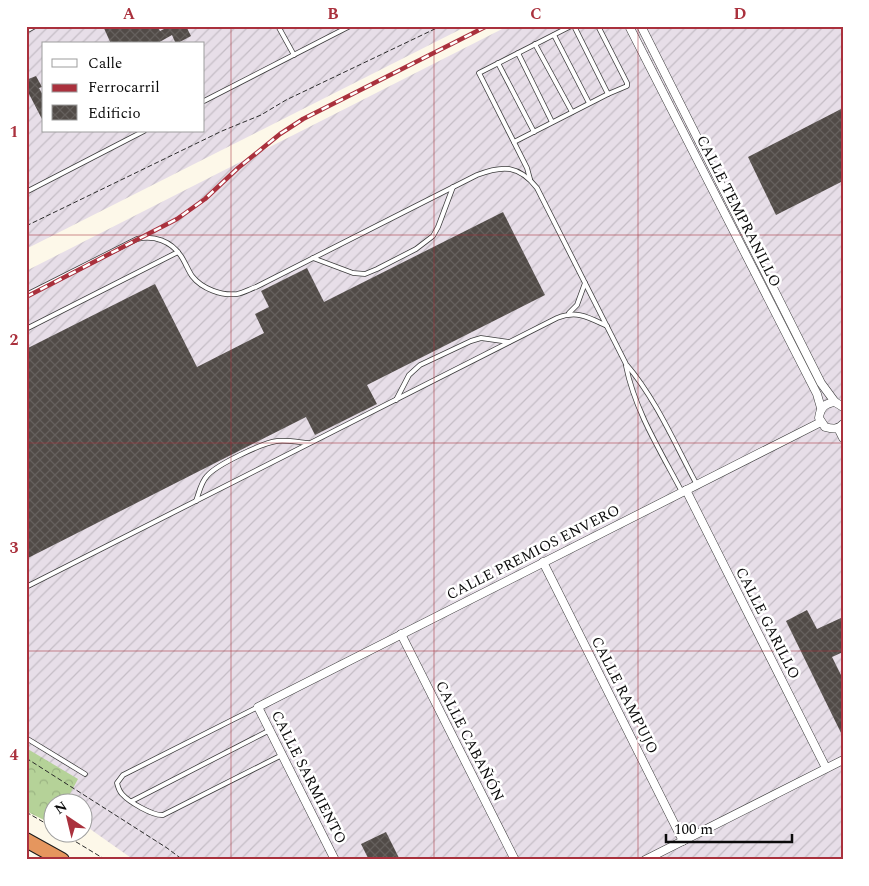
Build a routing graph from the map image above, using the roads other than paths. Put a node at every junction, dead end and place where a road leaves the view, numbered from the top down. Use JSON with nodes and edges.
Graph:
{"nodes":[{"id":1,"x":35,"y":26,"type":"edge"},
{"id":2,"x":278,"y":26,"type":"edge"},
{"id":3,"x":350,"y":26,"type":"edge"},
{"id":4,"x":572,"y":26,"type":"edge"},
{"id":5,"x":598,"y":26,"type":"edge"},
{"id":6,"x":629,"y":26,"type":"edge"},
{"id":7,"x":641,"y":26,"type":"edge"},
{"id":8,"x":26,"y":31,"type":"edge"},
{"id":9,"x":554,"y":35,"type":"junction"},
{"id":10,"x":535,"y":44,"type":"junction"},
{"id":11,"x":518,"y":53,"type":"junction"},
{"id":12,"x":294,"y":55,"type":"junction"},
{"id":13,"x":498,"y":63,"type":"junction"},
{"id":14,"x":608,"y":94,"type":"junction"},
{"id":15,"x":205,"y":100,"type":"edge"},
{"id":16,"x":590,"y":103,"type":"junction"},
{"id":17,"x":572,"y":112,"type":"junction"},
{"id":18,"x":552,"y":122,"type":"junction"},
{"id":19,"x":142,"y":132,"type":"edge"},
{"id":20,"x":534,"y":132,"type":"junction"},
{"id":21,"x":514,"y":142,"type":"junction"},
{"id":22,"x":530,"y":179,"type":"junction"},
{"id":23,"x":453,"y":187,"type":"junction"},
{"id":24,"x":26,"y":192,"type":"edge"},
{"id":25,"x":178,"y":252,"type":"junction"},
{"id":26,"x":313,"y":258,"type":"junction"},
{"id":27,"x":586,"y":283,"type":"junction"},
{"id":28,"x":26,"y":295,"type":"edge"},
{"id":29,"x":567,"y":315,"type":"junction"},
{"id":30,"x":608,"y":327,"type":"junction"},
{"id":31,"x":26,"y":329,"type":"edge"},
{"id":32,"x":509,"y":342,"type":"junction"},
{"id":33,"x":626,"y":364,"type":"junction"},
{"id":34,"x":396,"y":400,"type":"junction"},
{"id":35,"x":835,"y":402,"type":"junction"},
{"id":36,"x":843,"y":407,"type":"edge"},
{"id":37,"x":821,"y":408,"type":"junction"},
{"id":38,"x":821,"y":422,"type":"junction"},
{"id":39,"x":840,"y":426,"type":"edge"},
{"id":40,"x":843,"y":438,"type":"edge"},
{"id":41,"x":309,"y":444,"type":"junction"},
{"id":42,"x":697,"y":485,"type":"junction"},
{"id":43,"x":684,"y":491,"type":"junction"},
{"id":44,"x":196,"y":501,"type":"junction"},
{"id":45,"x":543,"y":562,"type":"junction"},
{"id":46,"x":26,"y":587,"type":"edge"},
{"id":47,"x":401,"y":634,"type":"junction"},
{"id":48,"x":258,"y":706,"type":"junction"},
{"id":49,"x":270,"y":730,"type":"junction"},
{"id":50,"x":26,"y":738,"type":"edge"},
{"id":51,"x":282,"y":755,"type":"junction"},
{"id":52,"x":843,"y":760,"type":"edge"},
{"id":53,"x":826,"y":768,"type":"junction"},
{"id":54,"x":85,"y":774,"type":"dead end"},
{"id":55,"x":132,"y":801,"type":"junction"},
{"id":56,"x":26,"y":840,"type":"edge"},
{"id":57,"x":683,"y":840,"type":"junction"},
{"id":58,"x":62,"y":860,"type":"edge"},
{"id":59,"x":335,"y":860,"type":"edge"},
{"id":60,"x":515,"y":860,"type":"edge"},
{"id":61,"x":645,"y":860,"type":"edge"}],
"edges":[{"from":1,"to":8,"type":"lane"},
{"from":2,"to":12,"type":"lane"},
{"from":3,"to":12,"type":"lane"},
{"from":4,"to":9,"type":"lane"},
{"from":4,"to":14,"type":"lane"},
{"from":5,"to":14,"type":"lane"},
{"from":6,"to":37,"type":"street","name":"CALLE TEMPRANILLO"},
{"from":7,"to":35,"type":"street","name":"CALLE TEMPRANILLO"},
{"from":9,"to":10,"type":"lane"},
{"from":9,"to":16,"type":"lane"},
{"from":10,"to":11,"type":"lane"},
{"from":10,"to":17,"type":"lane"},
{"from":11,"to":13,"type":"lane"},
{"from":11,"to":18,"type":"lane"},
{"from":12,"to":15,"type":"lane"},
{"from":13,"to":20,"type":"lane"},
{"from":13,"to":21,"type":"lane"},
{"from":14,"to":16,"type":"lane"},
{"from":16,"to":17,"type":"lane"},
{"from":17,"to":18,"type":"lane"},
{"from":18,"to":20,"type":"lane"},
{"from":19,"to":24,"type":"lane"},
{"from":20,"to":21,"type":"lane"},
{"from":21,"to":22,"type":"lane"},
{"from":22,"to":23,"type":"lane"},
{"from":22,"to":27,"type":"lane"},
{"from":23,"to":26,"type":"lane"},
{"from":23,"to":26,"type":"lane"},
{"from":25,"to":26,"type":"lane"},
{"from":25,"to":28,"type":"lane"},
{"from":25,"to":31,"type":"lane"},
{"from":27,"to":29,"type":"lane"},
{"from":27,"to":30,"type":"lane"},
{"from":29,"to":30,"type":"lane"},
{"from":29,"to":32,"type":"lane"},
{"from":30,"to":33,"type":"lane"},
{"from":32,"to":34,"type":"lane"},
{"from":32,"to":34,"type":"lane"},
{"from":33,"to":42,"type":"lane"},
{"from":33,"to":43,"type":"lane"},
{"from":34,"to":41,"type":"lane"},
{"from":35,"to":36,"type":"street"},
{"from":35,"to":37,"type":"street"},
{"from":37,"to":38,"type":"street"},
{"from":38,"to":39,"type":"street"},
{"from":38,"to":42,"type":"street","name":"CALLE PREMIOS ENVERO"},
{"from":39,"to":40,"type":"street"},
{"from":41,"to":44,"type":"lane"},
{"from":41,"to":44,"type":"lane"},
{"from":42,"to":43,"type":"street","name":"CALLE PREMIOS ENVERO"},
{"from":43,"to":45,"type":"street","name":"CALLE PREMIOS ENVERO"},
{"from":43,"to":53,"type":"street","name":"CALLE GARILLO"},
{"from":44,"to":46,"type":"lane"},
{"from":45,"to":47,"type":"street","name":"CALLE PREMIOS ENVERO"},
{"from":45,"to":57,"type":"street","name":"CALLE RAMPUJO"},
{"from":47,"to":48,"type":"street","name":"CALLE PREMIOS ENVERO"},
{"from":47,"to":60,"type":"street","name":"CALLE CABAÑÓN"},
{"from":48,"to":49,"type":"street","name":"CALLE SARMIENTO"},
{"from":48,"to":55,"type":"lane"},
{"from":49,"to":51,"type":"street","name":"CALLE SARMIENTO"},
{"from":49,"to":55,"type":"lane"},
{"from":50,"to":54,"type":"lane"},
{"from":51,"to":55,"type":"lane"},
{"from":51,"to":59,"type":"street","name":"CALLE SARMIENTO"},
{"from":52,"to":53,"type":"street"},
{"from":53,"to":57,"type":"street"},
{"from":56,"to":58,"type":"highway"},
{"from":57,"to":61,"type":"street"}]}
